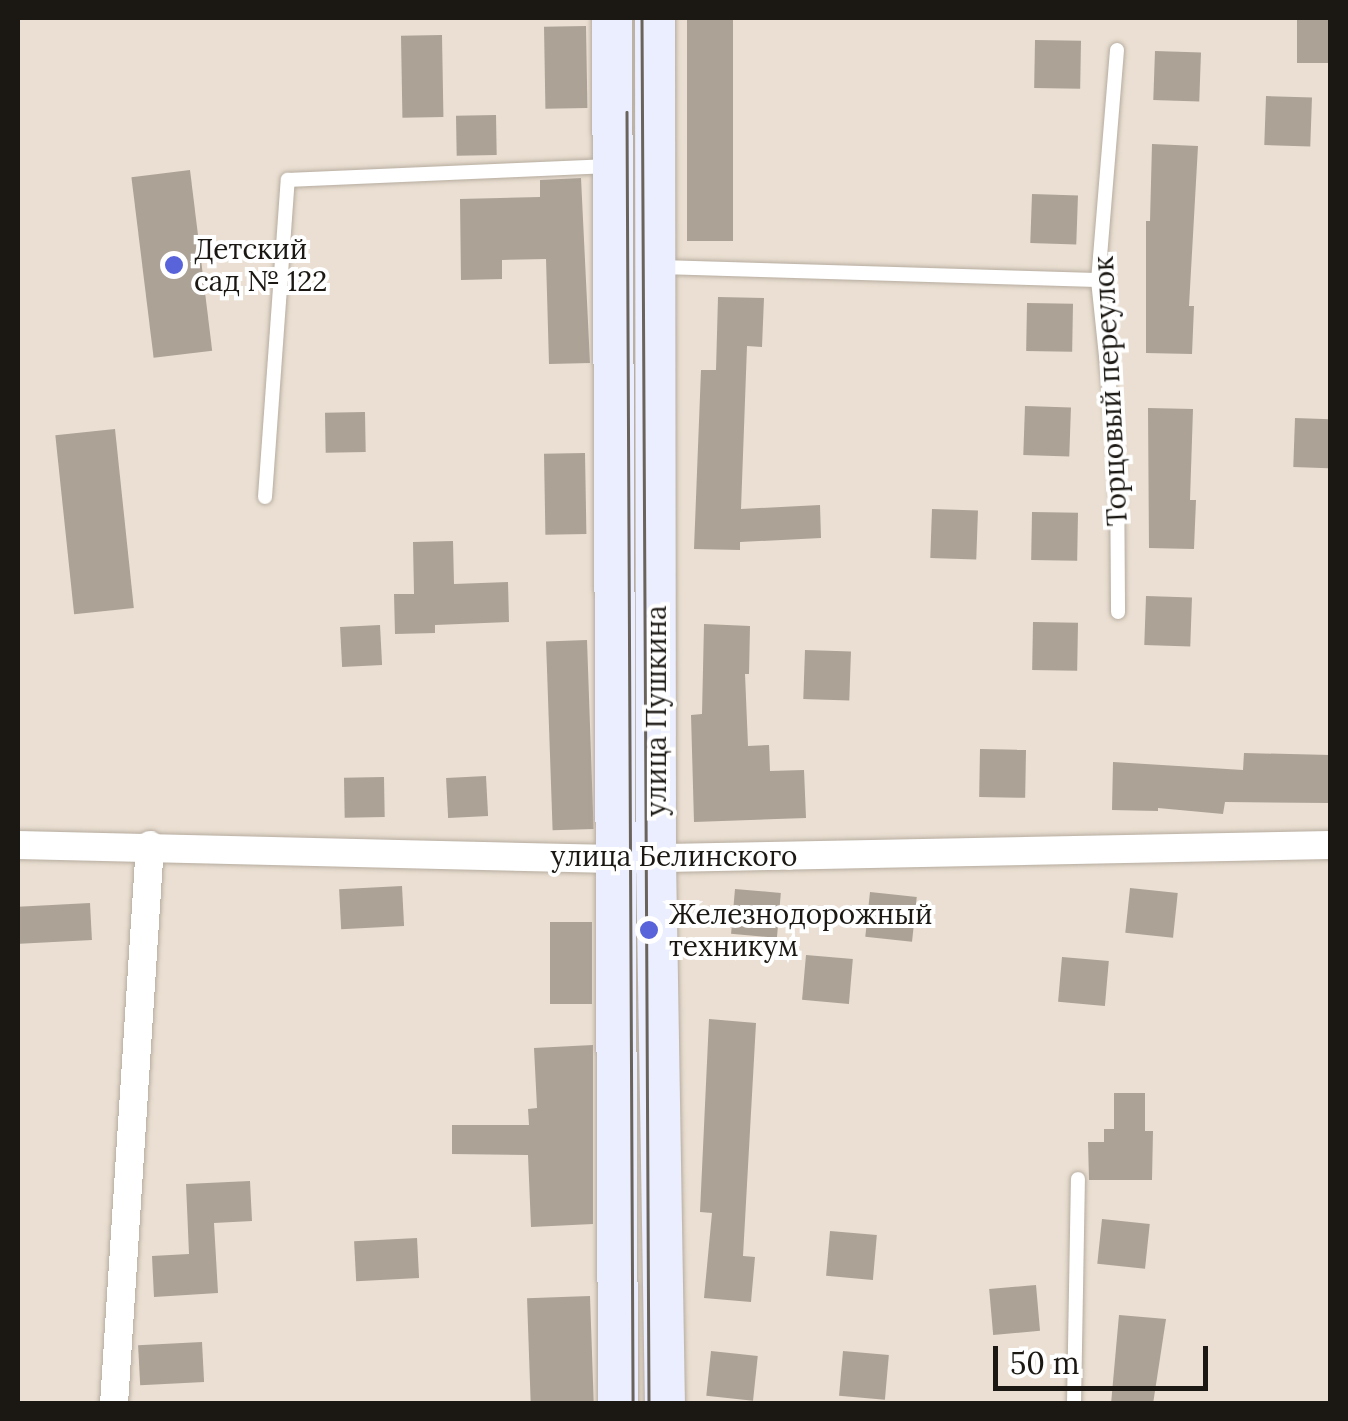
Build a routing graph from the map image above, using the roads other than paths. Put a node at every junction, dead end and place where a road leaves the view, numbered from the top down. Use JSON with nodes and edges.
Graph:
{"nodes":[{"id":1,"x":612,"y":18,"type":"edge"},
{"id":2,"x":655,"y":18,"type":"edge"},
{"id":3,"x":1117,"y":50,"type":"dead end"},
{"id":4,"x":614,"y":166,"type":"junction"},
{"id":5,"x":654,"y":267,"type":"junction"},
{"id":6,"x":1098,"y":280,"type":"junction"},
{"id":7,"x":266,"y":497,"type":"dead end"},
{"id":8,"x":1118,"y":612,"type":"dead end"},
{"id":9,"x":150,"y":845,"type":"junction"},
{"id":10,"x":1330,"y":845,"type":"edge"},
{"id":11,"x":18,"y":846,"type":"edge"},
{"id":12,"x":656,"y":858,"type":"junction"},
{"id":13,"x":614,"y":859,"type":"junction"},
{"id":14,"x":1078,"y":1179,"type":"dead end"},
{"id":15,"x":114,"y":1404,"type":"edge"},
{"id":16,"x":618,"y":1404,"type":"edge"},
{"id":17,"x":665,"y":1404,"type":"edge"},
{"id":18,"x":1074,"y":1404,"type":"edge"}],
"edges":[{"from":1,"to":4,"type":"main road","name":"улица Пушкина"},
{"from":2,"to":5,"type":"main road","name":"улица Пушкина"},
{"from":3,"to":6,"type":"lane","name":"Торцовый переулок"},
{"from":4,"to":7,"type":"lane"},
{"from":4,"to":13,"type":"main road","name":"улица Пушкина"},
{"from":5,"to":6,"type":"lane"},
{"from":5,"to":12,"type":"main road","name":"улица Пушкина"},
{"from":6,"to":8,"type":"lane","name":"Торцовый переулок"},
{"from":9,"to":11,"type":"street","name":"улица Белинского"},
{"from":9,"to":13,"type":"street","name":"улица Белинского"},
{"from":9,"to":15,"type":"street"},
{"from":10,"to":12,"type":"street","name":"улица Белинского"},
{"from":12,"to":13,"type":"street","name":"улица Белинского"},
{"from":12,"to":17,"type":"main road","name":"улица Пушкина"},
{"from":13,"to":16,"type":"main road","name":"улица Пушкина"},
{"from":14,"to":18,"type":"lane"}]}
